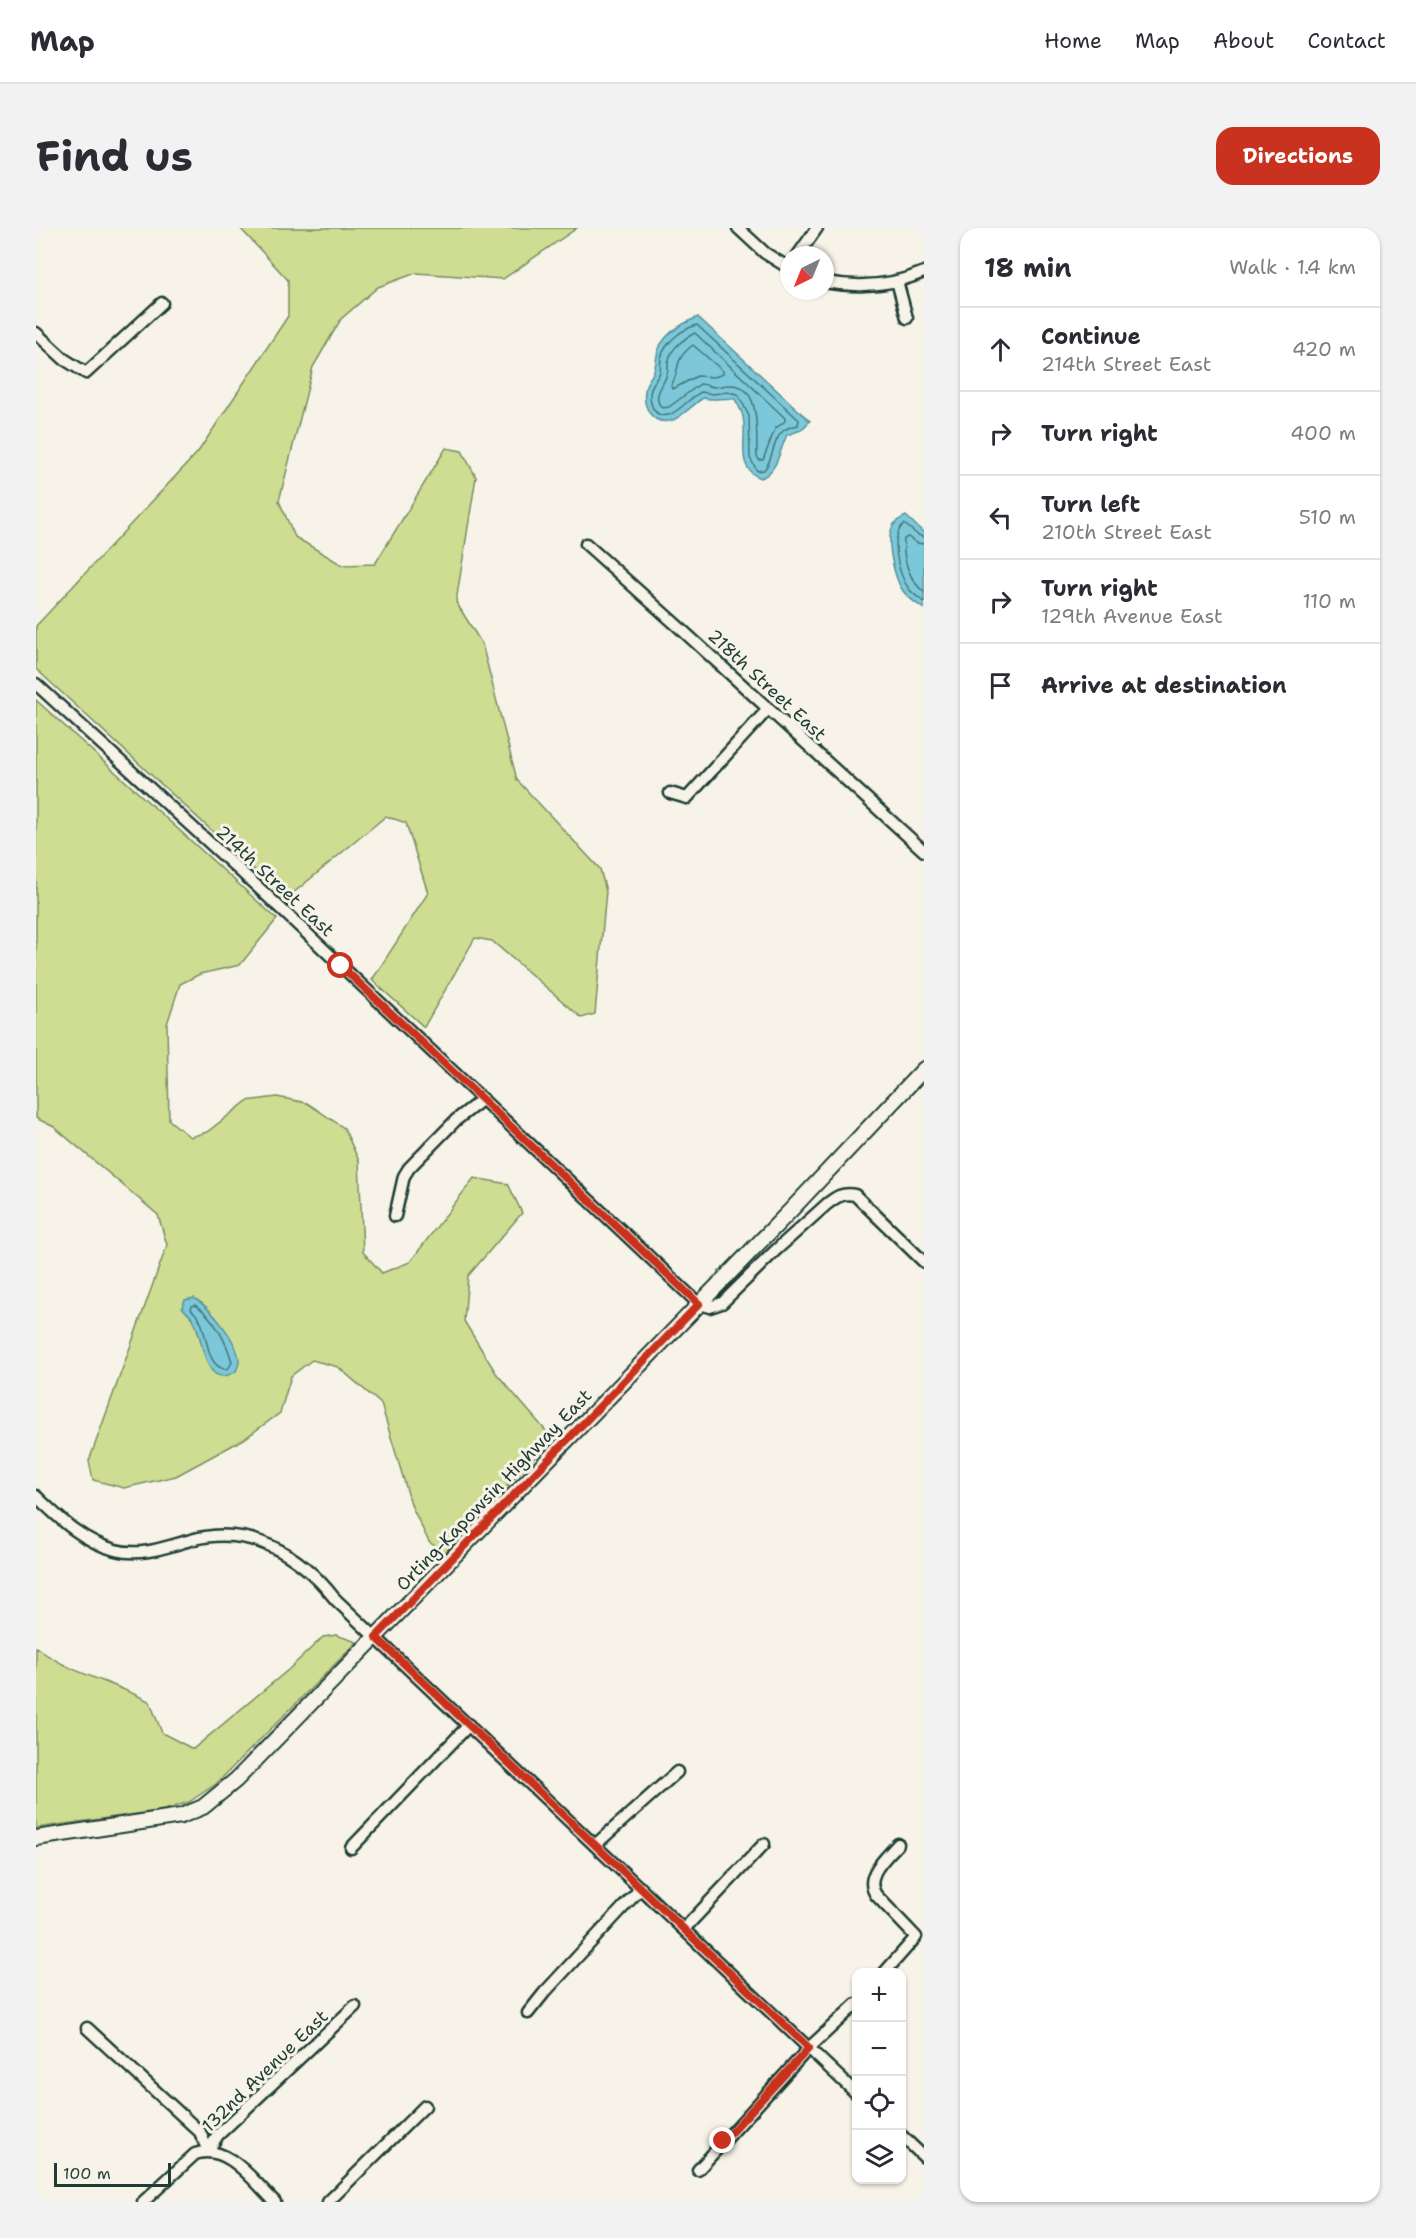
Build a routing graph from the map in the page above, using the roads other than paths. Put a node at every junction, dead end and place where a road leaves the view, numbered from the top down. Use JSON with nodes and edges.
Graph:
{"nodes":[{"id":1,"x":738,"y":228,"type":"edge"},
{"id":2,"x":817,"y":228,"type":"edge"},
{"id":3,"x":804,"y":246,"type":"edge"},
{"id":4,"x":780,"y":262,"type":"edge"},
{"id":5,"x":924,"y":272,"type":"edge"},
{"id":6,"x":897,"y":281,"type":"junction"},
{"id":7,"x":834,"y":283,"type":"edge"},
{"id":8,"x":162,"y":303,"type":"dead end"},
{"id":9,"x":907,"y":318,"type":"dead end"},
{"id":10,"x":36,"y":333,"type":"edge"},
{"id":11,"x":586,"y":544,"type":"dead end"},
{"id":12,"x":36,"y":684,"type":"edge"},
{"id":13,"x":768,"y":709,"type":"junction"},
{"id":14,"x":670,"y":793,"type":"dead end"},
{"id":15,"x":924,"y":851,"type":"edge"},
{"id":16,"x":924,"y":1070,"type":"edge"},
{"id":17,"x":483,"y":1099,"type":"junction"},
{"id":18,"x":395,"y":1216,"type":"dead end"},
{"id":19,"x":924,"y":1262,"type":"edge"},
{"id":20,"x":699,"y":1304,"type":"junction"},
{"id":21,"x":36,"y":1496,"type":"edge"},
{"id":22,"x":376,"y":1637,"type":"junction"},
{"id":23,"x":469,"y":1725,"type":"junction"},
{"id":24,"x":677,"y":1772,"type":"dead end"},
{"id":25,"x":36,"y":1838,"type":"edge"},
{"id":26,"x":764,"y":1844,"type":"dead end"},
{"id":27,"x":898,"y":1844,"type":"dead end"},
{"id":28,"x":595,"y":1845,"type":"junction"},
{"id":29,"x":351,"y":1848,"type":"dead end"},
{"id":30,"x":641,"y":1888,"type":"junction"},
{"id":31,"x":684,"y":1929,"type":"junction"},
{"id":32,"x":889,"y":1968,"type":"edge"},
{"id":33,"x":355,"y":2006,"type":"dead end"},
{"id":34,"x":852,"y":2008,"type":"edge"},
{"id":35,"x":528,"y":2013,"type":"dead end"},
{"id":36,"x":87,"y":2028,"type":"dead end"},
{"id":37,"x":809,"y":2048,"type":"junction"},
{"id":38,"x":852,"y":2089,"type":"edge"},
{"id":39,"x":425,"y":2106,"type":"dead end"},
{"id":40,"x":906,"y":2140,"type":"edge"},
{"id":41,"x":208,"y":2151,"type":"junction"},
{"id":42,"x":924,"y":2157,"type":"edge"},
{"id":43,"x":698,"y":2170,"type":"dead end"},
{"id":44,"x":143,"y":2202,"type":"edge"},
{"id":45,"x":275,"y":2202,"type":"edge"},
{"id":46,"x":328,"y":2202,"type":"edge"}],
"edges":[{"from":1,"to":4,"type":"street"},
{"from":2,"to":3,"type":"street"},
{"from":5,"to":6,"type":"street"},
{"from":6,"to":7,"type":"street"},
{"from":6,"to":9,"type":"street"},
{"from":8,"to":10,"type":"street"},
{"from":11,"to":13,"type":"street","name":"218th Street East"},
{"from":12,"to":17,"type":"street","name":"214th Street East"},
{"from":13,"to":14,"type":"street"},
{"from":13,"to":15,"type":"street","name":"218th Street East"},
{"from":16,"to":20,"type":"main road","name":"Orting-Kapowsin Highway East"},
{"from":17,"to":18,"type":"street"},
{"from":17,"to":20,"type":"street","name":"214th Street East"},
{"from":19,"to":20,"type":"street"},
{"from":20,"to":22,"type":"main road","name":"Orting-Kapowsin Highway East"},
{"from":21,"to":22,"type":"street"},
{"from":22,"to":23,"type":"street"},
{"from":22,"to":25,"type":"main road","name":"Orting-Kapowsin Highway East"},
{"from":23,"to":28,"type":"street"},
{"from":23,"to":29,"type":"street"},
{"from":24,"to":28,"type":"street"},
{"from":26,"to":31,"type":"street"},
{"from":27,"to":32,"type":"street"},
{"from":28,"to":30,"type":"street"},
{"from":30,"to":31,"type":"street"},
{"from":30,"to":35,"type":"street"},
{"from":31,"to":37,"type":"street"},
{"from":33,"to":41,"type":"street","name":"132nd Avenue East"},
{"from":34,"to":37,"type":"street"},
{"from":36,"to":41,"type":"street"},
{"from":37,"to":38,"type":"street"},
{"from":37,"to":43,"type":"street"},
{"from":39,"to":46,"type":"street"},
{"from":40,"to":42,"type":"street"},
{"from":41,"to":44,"type":"street","name":"132nd Avenue East"},
{"from":41,"to":45,"type":"street"}]}
